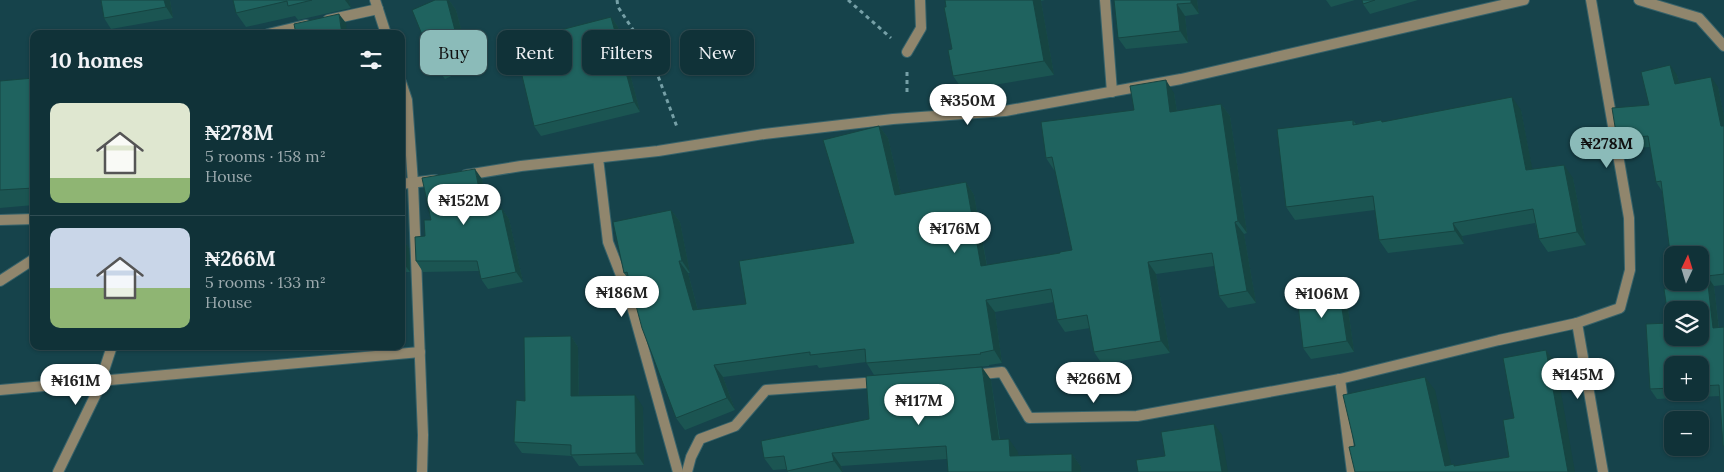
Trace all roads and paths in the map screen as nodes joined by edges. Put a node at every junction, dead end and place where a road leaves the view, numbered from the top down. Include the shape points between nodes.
1 (617, 0) edge
2 (920, 0) edge
3 (1105, 0) edge
4 (1524, 0) edge
5 (1591, 0) edge
6 (1639, 0) edge
7 (377, 4) edge
8 (283, 30) edge
9 (385, 30) edge
10 (1724, 46) edge
11 (907, 52) dead end
12 (1112, 92) junction
13 (405, 94) edge
14 (685, 147) junction
15 (598, 158) junction
16 (405, 184) edge
17 (414, 184) junction
18 (30, 219) edge
19 (0, 220) edge
20 (30, 262) edge
21 (0, 281) edge
22 (1577, 323) junction
23 (111, 350) edge
24 (420, 352) junction
25 (964, 375) edge
26 (1340, 379) junction
27 (101, 380) junction
28 (890, 382) edge
29 (0, 390) edge
30 (58, 472) edge
31 (422, 472) edge
32 (678, 472) edge
33 (687, 472) edge
34 (1352, 472) edge
35 (1603, 472) edge

1 - 14 path via 618,7 651,56
2 - 11 street via 921,28
3 - 12 street
4 - 12 street
5 - 22 street via 1628,218 1630,270 1620,308
6 - 10 street via 1699,18
7 - 8 street
7 - 9 street
12 - 14 street via 1005,111 893,119
13 - 17 street
14 - 15 street
15 - 17 street via 521,166
15 - 32 street via 608,242 629,296
16 - 17 street
17 - 24 street
18 - 19 street
20 - 21 street
22 - 26 street
22 - 35 street
23 - 27 street
24 - 27 street
24 - 31 street via 424,435
25 - 26 street via 1002,372 1029,418 1137,416
26 - 34 street
27 - 29 street
27 - 30 street
28 - 33 street via 766,390 735,426 700,439

